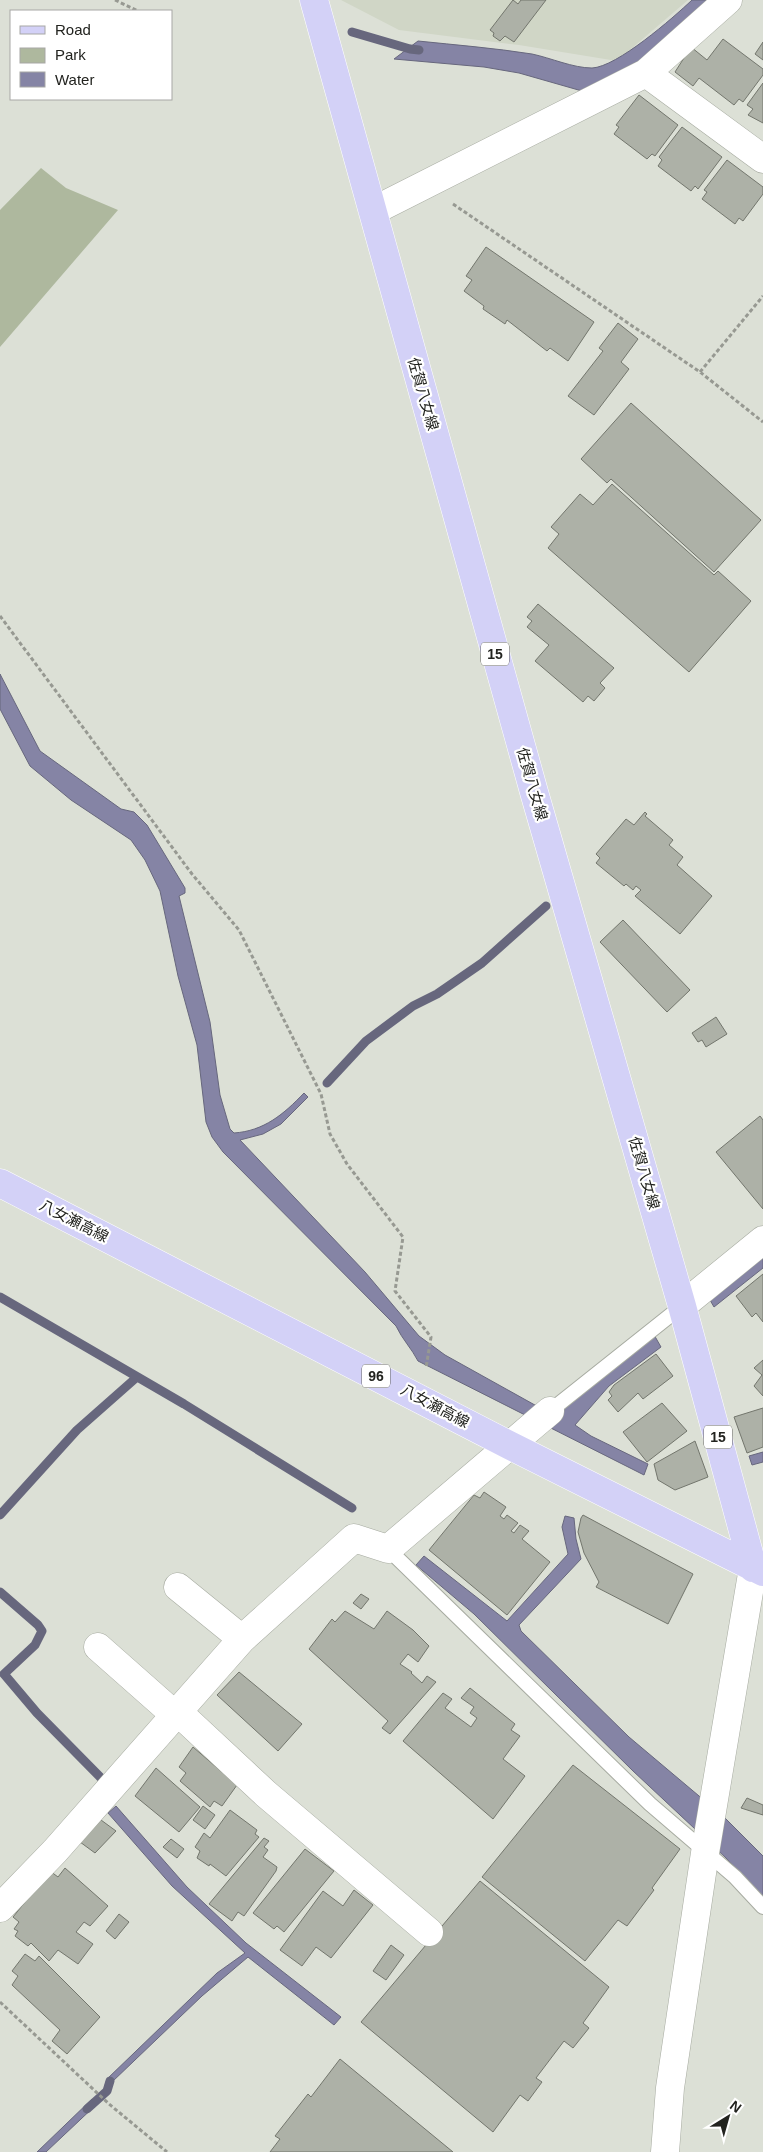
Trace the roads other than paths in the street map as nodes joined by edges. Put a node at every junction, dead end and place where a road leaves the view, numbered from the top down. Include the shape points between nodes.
1 (314, 0) edge
2 (728, 0) edge
3 (646, 73) junction
4 (763, 160) edge
5 (373, 211) junction
6 (0, 1183) edge
7 (763, 1240) edge
8 (682, 1306) junction
9 (543, 1417) joint
10 (510, 1445) junction
11 (388, 1549) junction
12 (758, 1570) edge
13 (178, 1587) dead end
14 (242, 1639) junction
15 (98, 1647) dead end
16 (177, 1714) junction
17 (706, 1850) junction
18 (763, 1907) edge
19 (0, 1908) edge
20 (429, 1932) dead end
21 (666, 2152) edge

1 - 5 main road, 佐賀八女線 / 15
2 - 3 street
3 - 4 street
3 - 5 street
5 - 8 main road, 佐賀八女線 / 15 via 534,792
6 - 10 main road, 八女瀬高線 / 96
7 - 8 street
8 - 9 lane
8 - 12 main road, 佐賀八女線 / 15
9 - 10 street
10 - 11 street
10 - 12 main road, 八女瀬高線 / 96
11 - 14 street via 354,1538
11 - 17 lane via 650,1804
12 - 17 street via 720,1759
13 - 14 street
14 - 16 street
15 - 16 street
16 - 19 street
16 - 20 street
17 - 18 lane
17 - 21 street via 670,2088

